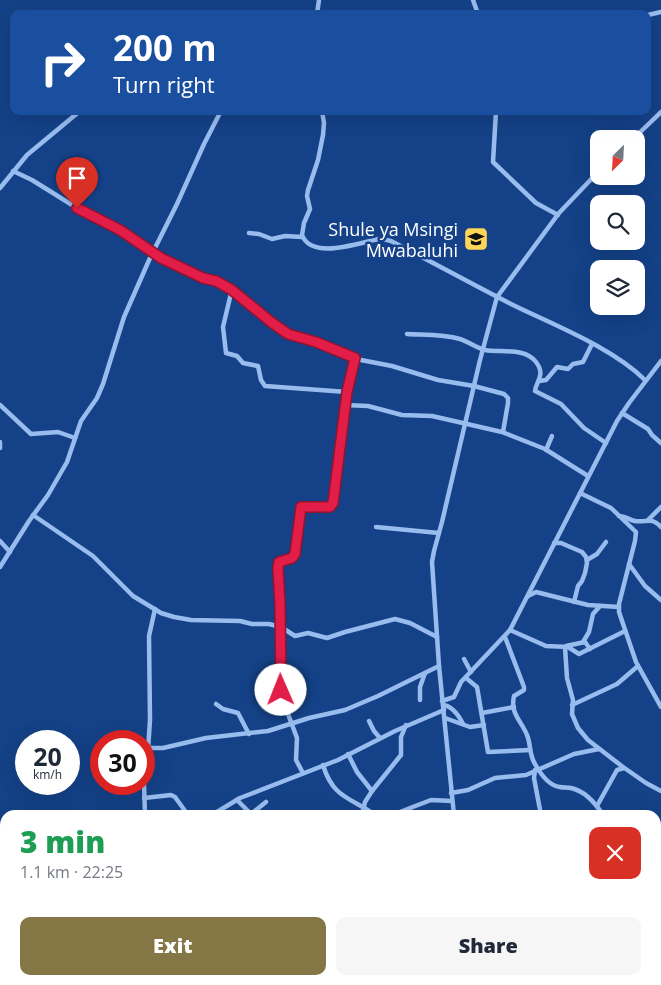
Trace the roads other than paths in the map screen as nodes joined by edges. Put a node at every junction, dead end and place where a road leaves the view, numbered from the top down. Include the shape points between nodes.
1 (661, 112) edge
2 (75, 115) edge
3 (219, 115) edge
4 (323, 115) edge
5 (496, 115) edge
6 (642, 130) edge
7 (12, 171) junction
8 (590, 180) edge
9 (0, 188) edge
10 (558, 215) junction
11 (250, 233) dead end
12 (302, 237) junction
13 (153, 253) junction
14 (232, 290) junction
15 (497, 297) junction
16 (407, 334) dead end
17 (592, 344) junction
18 (482, 349) junction
19 (355, 358) junction
20 (660, 363) edge
21 (646, 380) junction
22 (539, 381) junction
23 (474, 386) junction
24 (347, 392) junction
25 (0, 405) edge
26 (345, 405) junction
27 (622, 413) junction
28 (465, 424) junction
29 (504, 432) junction
30 (552, 436) dead end
31 (76, 438) junction
32 (0, 442) edge
33 (606, 443) junction
34 (661, 443) edge
35 (0, 448) edge
36 (546, 450) junction
37 (588, 476) junction
38 (580, 493) junction
39 (661, 507) edge
40 (34, 515) junction
41 (620, 516) junction
42 (648, 520) junction
43 (376, 527) dead end
44 (661, 527) edge
45 (439, 533) junction
46 (558, 535) junction
47 (0, 541) edge
48 (606, 542) dead end
49 (554, 543) junction
50 (561, 543) junction
51 (10, 552) junction
52 (587, 560) junction
53 (629, 564) junction
54 (0, 567) edge
55 (533, 586) junction
56 (536, 592) junction
57 (528, 596) junction
58 (661, 600) edge
59 (574, 602) junction
60 (600, 606) junction
61 (618, 608) junction
62 (155, 609) junction
63 (281, 626) junction
64 (510, 630) junction
65 (625, 631) junction
66 (437, 637) junction
67 (505, 637) junction
68 (583, 642) junction
69 (564, 647) junction
70 (590, 649) junction
71 (464, 659) dead end
72 (439, 666) junction
73 (638, 666) junction
74 (426, 672) junction
75 (471, 672) junction
76 (466, 678) junction
77 (420, 700) dead end
78 (216, 704) dead end
79 (443, 705) junction
80 (572, 705) junction
81 (514, 707) junction
82 (661, 707) edge
83 (482, 713) junction
84 (445, 718) junction
85 (369, 721) dead end
86 (292, 723) junction
87 (463, 724) junction
88 (484, 725) junction
89 (406, 726) junction
90 (149, 730) edge
91 (249, 734) junction
92 (380, 738) junction
93 (600, 748) junction
94 (155, 749) edge
95 (530, 750) junction
96 (348, 754) junction
97 (323, 765) junction
98 (624, 768) junction
99 (536, 769) junction
100 (303, 773) junction
101 (372, 791) junction
102 (661, 791) edge
103 (452, 793) junction
104 (144, 798) joint
105 (237, 800) junction
106 (452, 801) junction
107 (266, 802) dead end
108 (597, 806) junction
109 (364, 808) junction
110 (145, 810) edge
111 (184, 810) edge
112 (220, 810) edge
113 (247, 810) edge
114 (256, 810) edge
115 (367, 810) edge
116 (405, 810) edge
117 (453, 810) edge
118 (540, 810) edge
119 (600, 810) edge

1 - 6 street
2 - 7 street
3 - 13 street
4 - 12 street via 323,135 308,190 310,209
5 - 10 street via 493,162 532,200
7 - 9 street
7 - 13 street via 120,230
8 - 10 street
10 - 15 street
11 - 12 street via 272,239
12 - 15 street via 315,246 329,248 380,239 391,241
13 - 14 street
13 - 31 street via 124,316 100,391 81,420
14 - 19 street via 282,330
14 - 24 street via 223,327 226,353 237,356 243,363 258,366 265,386
15 - 17 street
15 - 18 street
16 - 18 street via 459,339
17 - 21 street
17 - 22 street via 583,362 568,369 557,366 546,380
18 - 22 street via 526,354 537,364
18 - 23 street
19 - 23 street
19 - 24 street
20 - 21 street
21 - 27 street
22 - 33 street via 536,392 561,404 584,428
23 - 28 street
23 - 29 street via 508,398
24 - 26 street
25 - 31 street via 31,434 58,432
26 - 28 street via 368,406 402,415 432,416
26 - 63 street via 333,503 330,507 301,507 295,554 279,562
27 - 33 street
27 - 34 street via 648,429
28 - 29 street
28 - 45 street
29 - 36 street
30 - 36 street
31 - 40 street via 60,476
32 - 35 street
33 - 37 street
36 - 37 street
37 - 38 street
38 - 41 street
38 - 46 street
39 - 42 street
40 - 51 street
40 - 62 street via 93,556 134,596
41 - 42 street
41 - 53 street via 636,534
42 - 44 street
43 - 45 street
45 - 66 street via 432,562
46 - 49 street
46 - 50 street
47 - 51 street
48 - 52 street via 597,554
49 - 50 street
49 - 55 street
50 - 52 street via 582,552
51 - 54 street
52 - 59 street
53 - 58 street via 645,586
53 - 61 street
55 - 56 street
55 - 57 street
56 - 57 street
56 - 59 street
57 - 64 street
59 - 60 street
60 - 61 street
60 - 68 street via 593,614
61 - 65 street
62 - 63 street via 181,619
62 - 90 street via 149,636
63 - 66 street via 293,635 308,633 328,638 395,619
63 - 86 street via 282,698
64 - 67 street
64 - 69 street via 546,646
65 - 70 street
65 - 73 street
66 - 72 street
67 - 75 street
67 - 81 street via 524,688 514,696
68 - 69 street
68 - 70 street
69 - 70 street via 579,654
69 - 80 street
71 - 75 street
72 - 74 street
72 - 79 street
73 - 80 street via 617,684
73 - 82 street
74 - 77 street via 420,687
74 - 86 street via 352,707
75 - 76 street
76 - 79 street via 456,696
76 - 83 street via 477,687
78 - 91 street via 238,713
79 - 84 street
79 - 87 street via 458,715
79 - 89 street
80 - 93 street via 578,728
81 - 83 street
81 - 95 street
83 - 88 street
84 - 87 street
84 - 103 street
85 - 92 street
86 - 91 street
86 - 100 street via 297,741 296,760
87 - 88 street via 470,727
88 - 95 street via 489,752
89 - 92 street
89 - 101 street via 401,737 401,755
91 - 94 street via 206,738
92 - 96 street
93 - 98 street
93 - 99 street
95 - 99 street
96 - 97 street
96 - 101 street
97 - 100 street
97 - 109 street via 334,789
98 - 102 street
98 - 108 street via 616,771
99 - 103 street via 526,775 495,778
99 - 108 street via 553,785 573,788
99 - 118 street via 534,778
100 - 105 street
101 - 109 street
103 - 106 street
104 - 110 street
104 - 111 street via 171,795
105 - 112 street
105 - 113 street
106 - 116 street via 431,800
106 - 117 street
107 - 114 street
108 - 119 street
109 - 115 street

